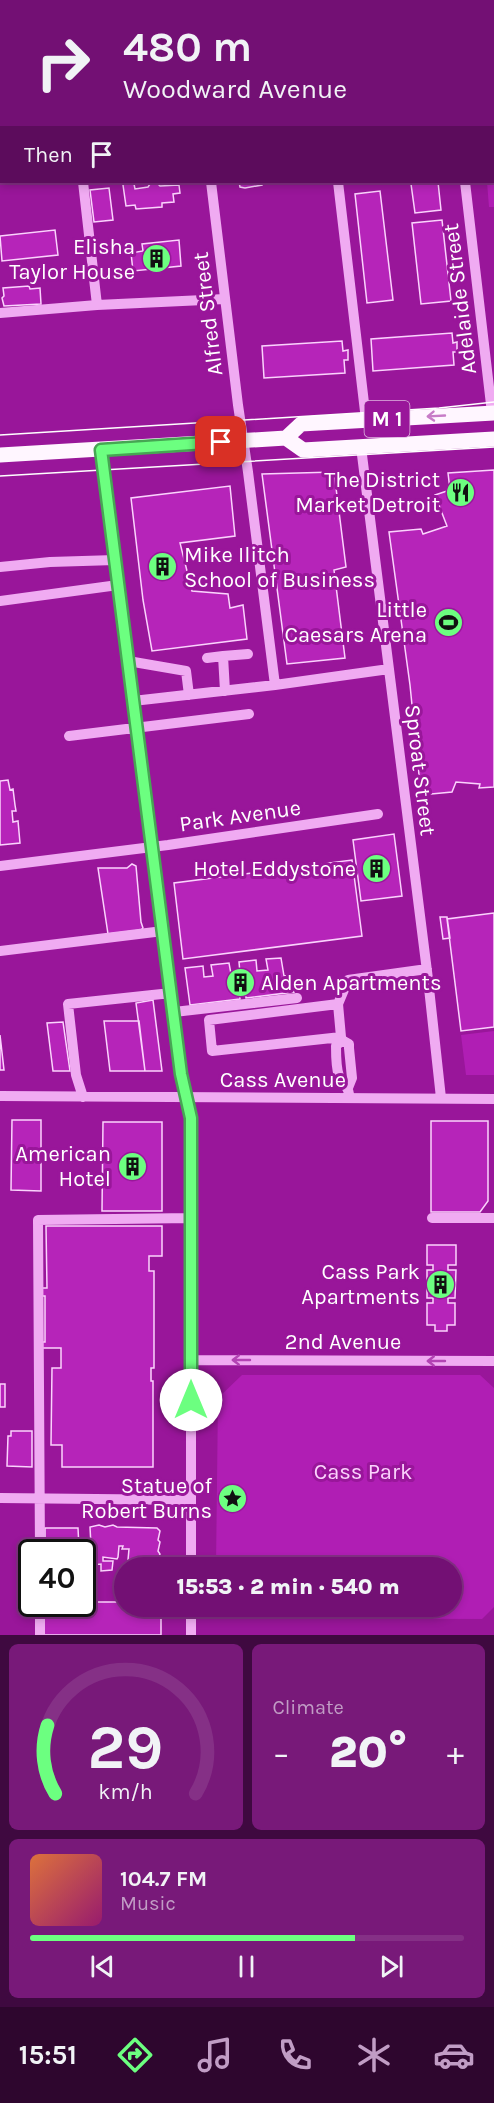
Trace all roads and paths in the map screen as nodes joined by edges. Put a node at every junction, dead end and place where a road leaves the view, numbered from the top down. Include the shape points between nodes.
1 (83, 183) edge
2 (211, 183) edge
3 (338, 183) edge
4 (465, 183) edge
5 (225, 299) junction
6 (97, 305) junction
7 (0, 313) edge
8 (493, 413) edge
9 (366, 420) junction
10 (286, 438) junction
11 (494, 439) edge
12 (242, 441) junction
13 (361, 447) junction
14 (101, 450) junction
15 (0, 456) edge
16 (115, 560) junction
17 (0, 567) edge
18 (118, 585) junction
19 (0, 601) edge
20 (248, 654) dead end
21 (223, 656) junction
22 (207, 658) dead end
23 (128, 661) junction
24 (389, 669) junction
25 (275, 685) junction
26 (225, 691) junction
27 (189, 695) junction
28 (133, 701) junction
29 (249, 714) dead end
30 (137, 728) junction
31 (69, 736) dead end
32 (378, 814) dead end
33 (152, 847) junction
34 (0, 866) edge
35 (163, 931) junction
36 (0, 951) edge
37 (427, 969) junction
38 (171, 993) junction
39 (297, 998) dead end
40 (338, 1004) junction
41 (174, 1012) junction
42 (342, 1038) junction
43 (349, 1093) junction
44 (0, 1096) edge
45 (84, 1096) junction
46 (187, 1097) junction
47 (441, 1098) junction
48 (494, 1099) edge
49 (191, 1218) junction
50 (432, 1218) dead end
51 (494, 1218) edge
52 (191, 1360) junction
53 (494, 1361) edge
54 (0, 1498) edge
55 (41, 1498) junction
56 (191, 1500) junction
57 (40, 1539) edge
58 (191, 1557) edge
59 (40, 1617) edge
60 (191, 1617) edge
61 (40, 1635) edge
62 (191, 1635) edge

1 - 6 street
2 - 5 street, Alfred Street
3 - 9 street
4 - 8 street, Adelaide Street
5 - 6 street
5 - 12 street, Alfred Street
6 - 7 street
8 -> 9 main road, M 1
9 - 10 main road, M 1 via 301,424
10 - 12 main road, M 1
10 - 13 main road, M 1 via 303,450
11 - 13 main road, M 1
12 - 14 main road, M 1
12 - 25 street, Alfred Street
13 - 24 street, Sproat Street
14 - 15 main road, M 1
14 - 16 street
16 - 17 street
16 - 18 street
18 - 19 street
18 - 23 street
20 - 21 street
21 - 22 street
21 - 26 street
23 - 27 street via 186,671
23 - 28 street
24 - 25 street
24 - 37 street, Sproat Street
25 - 26 street
26 - 27 street
27 - 28 street
28 - 30 street
29 - 30 street
30 - 31 street
30 - 33 street
32 - 33 street, Park Avenue
33 - 34 street, Park Avenue
33 - 35 street
35 - 36 street
35 - 38 street
37 - 40 street via 348,980
37 - 47 street, Sproat Street
38 - 41 street
38 - 45 street via 68,1004 76,1075
39 - 41 street
40 - 42 street
40 - 42 street via 209,1020 212,1051
41 - 46 street
42 - 43 street via 349,1044
43 - 46 street, Cass Avenue
43 - 47 street, Cass Avenue
44 - 45 street, Cass Avenue
45 - 46 street, Cass Avenue
46 - 49 street via 191,1118
47 - 48 street, Cass Avenue
49 - 52 street
49 - 55 street via 38,1220
50 - 51 street
53 -> 52 street, 2nd Avenue
52 - 56 street
54 - 55 street
55 - 56 street
55 - 57 street
56 - 58 street
59 - 61 street
60 - 62 street

